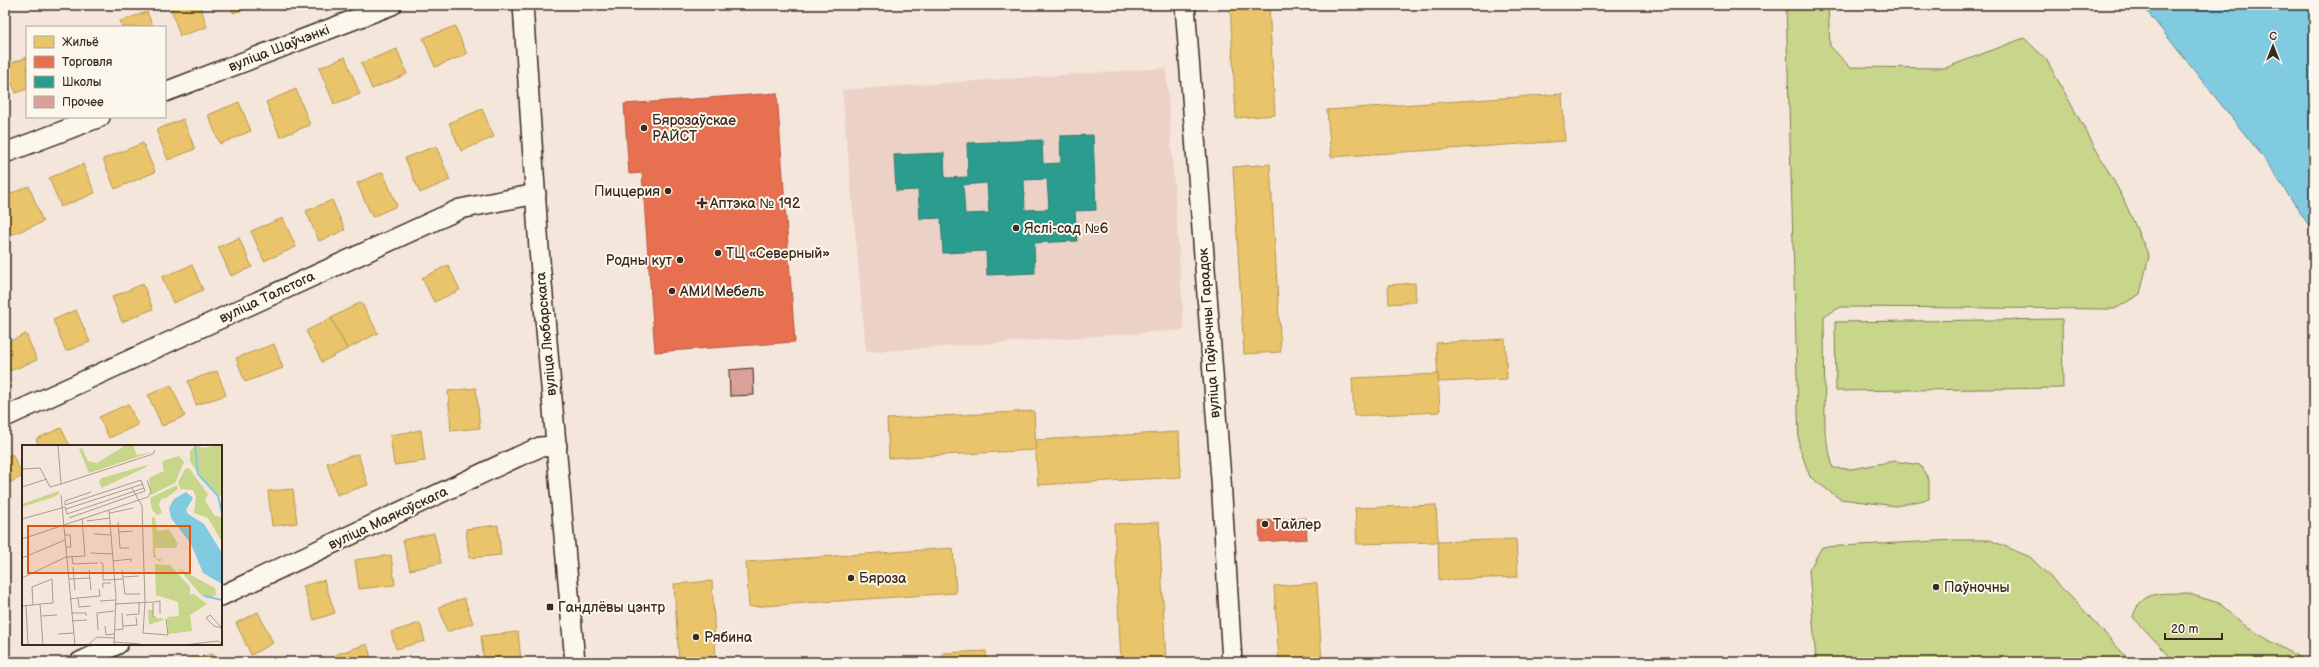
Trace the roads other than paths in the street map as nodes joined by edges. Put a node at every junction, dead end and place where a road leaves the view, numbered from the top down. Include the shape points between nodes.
1 (392, 5) edge
2 (523, 5) edge
3 (1185, 5) edge
4 (166, 92) edge
5 (97, 118) edge
6 (5, 153) edge
7 (536, 194) junction
8 (5, 417) edge
9 (556, 446) junction
10 (222, 596) edge
11 (116, 645) edge
12 (80, 662) edge
13 (575, 662) edge
14 (1232, 662) edge

1 - 4 street, вуліца Шаўчэнкі
2 - 7 street, вуліца Любарскага
3 - 14 street, вуліца Паўночны Гарадок
5 - 6 street
7 - 8 street, вуліца Талстога via 460,208
7 - 9 street, вуліца Любарскага
9 - 10 street, вуліца Маякоўскага via 540,447 517,457
9 - 13 street, вуліца Любарскага
11 - 12 street

